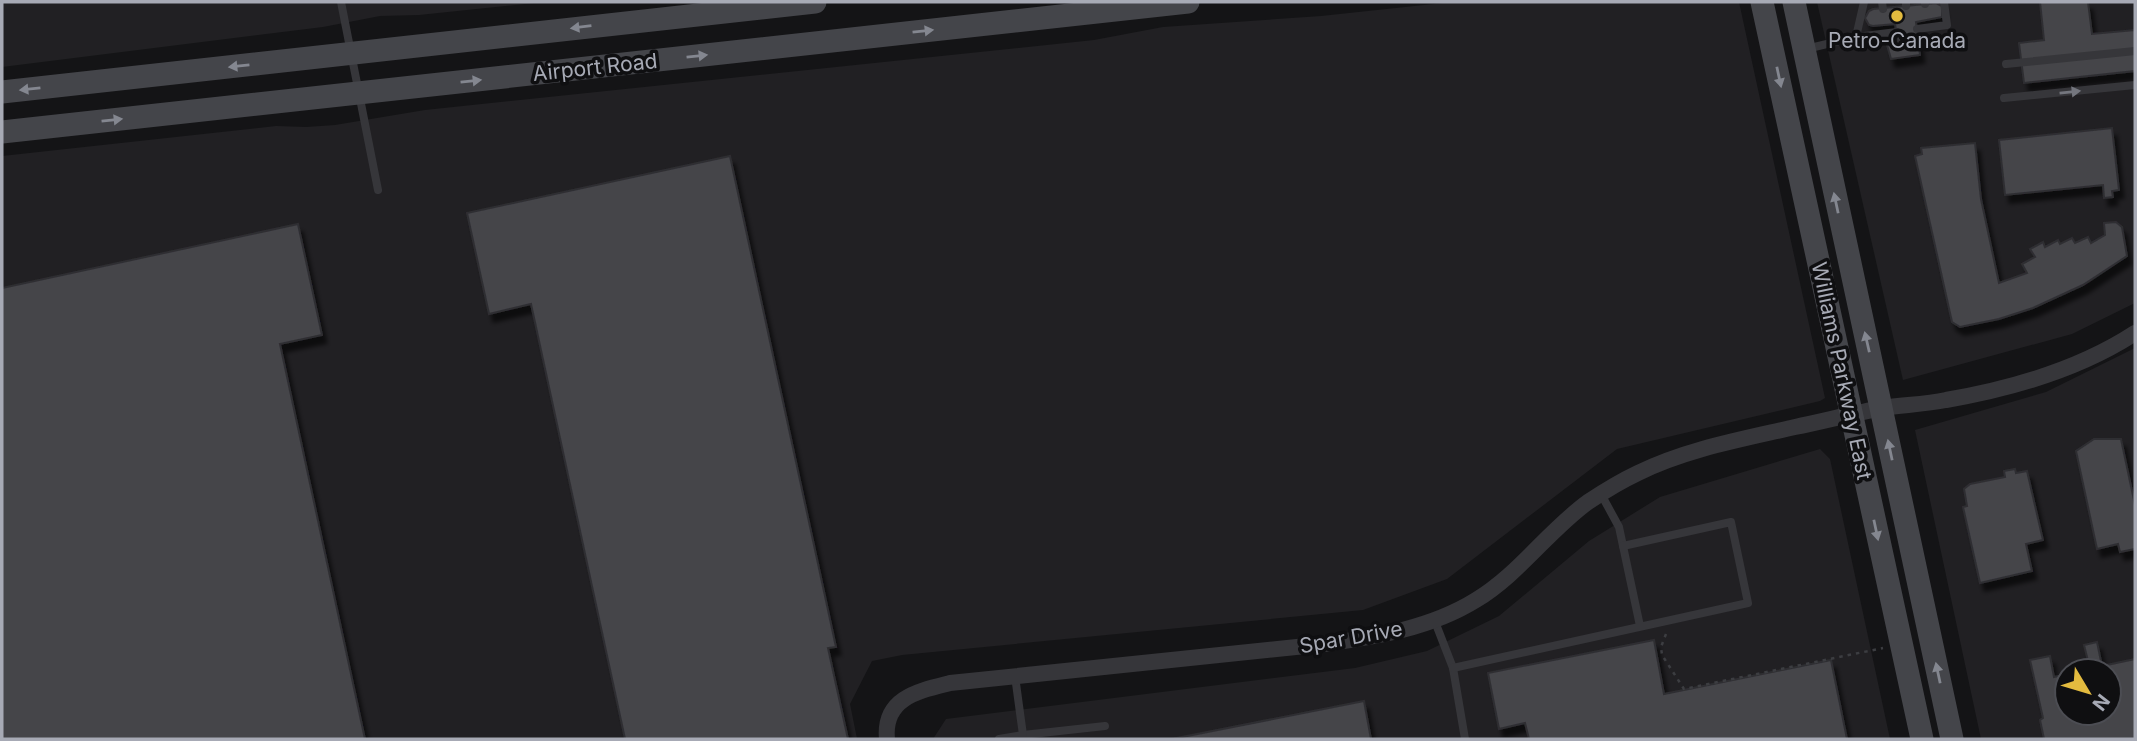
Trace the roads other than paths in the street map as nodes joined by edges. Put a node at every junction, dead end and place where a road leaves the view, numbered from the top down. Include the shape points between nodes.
1 (341, 2) edge
2 (815, 2) edge
3 (1188, 2) edge
4 (1864, 2) edge
5 (1944, 2) edge
6 (1762, 5) edge
7 (1797, 9) edge
8 (1917, 29) dead end
9 (1897, 32) dead end
10 (1856, 37) junction
11 (1803, 50) junction
12 (2135, 51) edge
13 (351, 54) junction
14 (2006, 64) dead end
15 (2135, 85) edge
16 (2, 92) edge
17 (359, 93) junction
18 (2004, 98) dead end
19 (2, 132) edge
20 (378, 190) dead end
21 (2135, 333) edge
22 (1881, 409) junction
23 (1851, 416) junction
24 (1601, 494) junction
25 (1623, 546) junction
26 (1434, 619) junction
27 (1640, 626) junction
28 (1453, 667) junction
29 (1015, 676) junction
30 (1105, 726) dead end
31 (1023, 735) junction
32 (887, 739) edge
33 (999, 739) edge
34 (1465, 739) edge
35 (1922, 739) edge
36 (1952, 739) edge

1 - 13 lane
2 -> 13 main road, Airport Road
17 -> 3 main road, Airport Road
4 - 10 lane
5 - 8 lane via 1947,25 1927,24
6 -> 23 main road, Williams Parkway East
7 - 11 main road, Williams Parkway East
9 - 10 lane via 1885,29
10 - 11 lane
22 -> 11 main road, Williams Parkway East
12 - 14 lane
13 -> 16 main road, Airport Road
13 - 17 lane
18 -> 15 lane
19 -> 17 main road, Airport Road
17 - 20 lane
21 - 22 street, Spar Drive via 2075,363 1992,390
22 - 23 street, Spar Drive
36 -> 22 main road, Williams Parkway East
23 - 24 street, Spar Drive via 1693,452 1638,472
23 -> 35 main road, Williams Parkway East
24 - 25 lane via 1619,527
24 - 26 street, Spar Drive via 1476,600
25 - 27 lane
25 - 27 lane via 1731,522 1748,603
26 - 28 lane
26 - 29 street, Spar Drive via 1382,636 1336,643
27 - 28 lane
28 - 34 lane
29 - 31 lane
29 - 32 street, Spar Drive via 950,682 916,691 898,703 890,716
30 - 31 lane
31 - 33 lane

